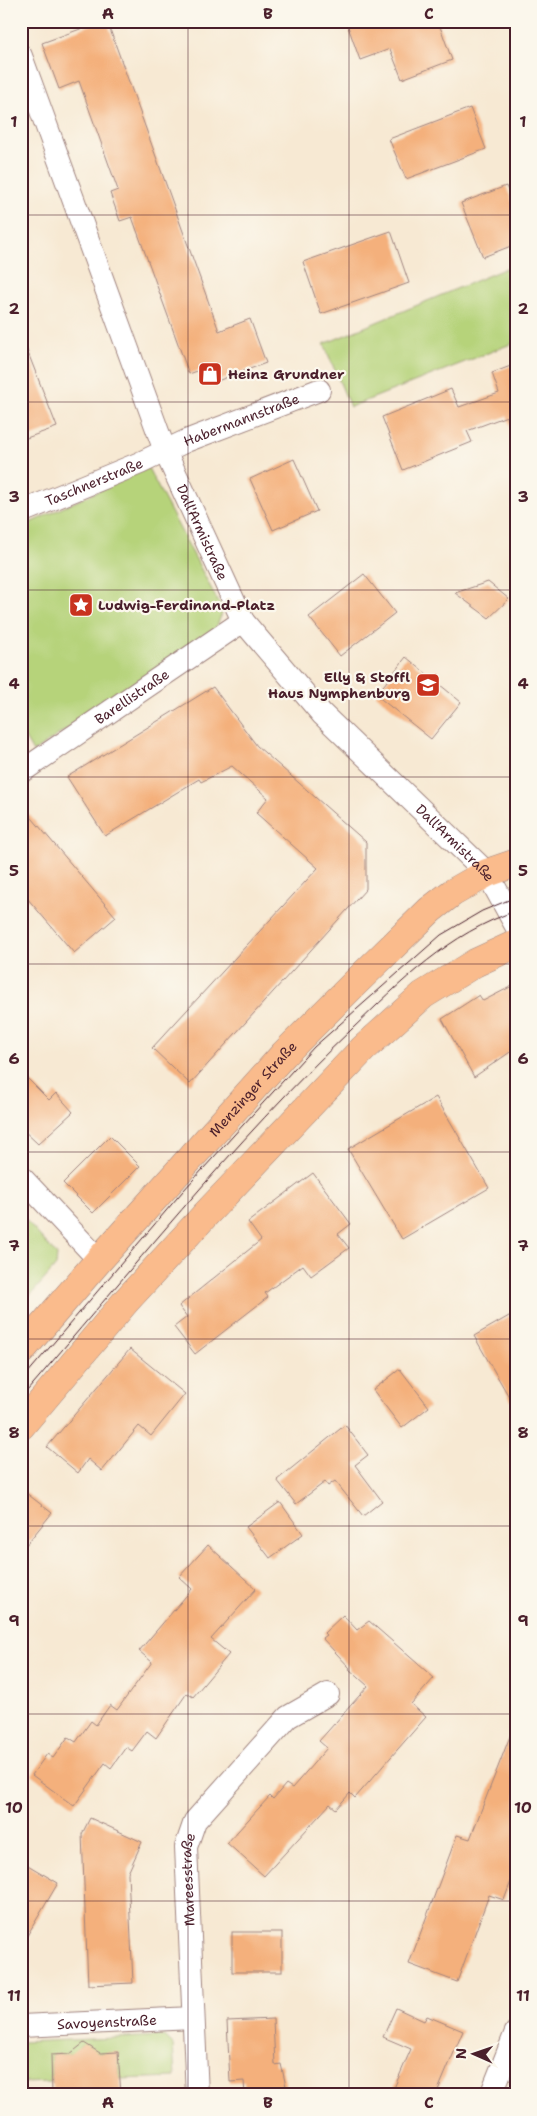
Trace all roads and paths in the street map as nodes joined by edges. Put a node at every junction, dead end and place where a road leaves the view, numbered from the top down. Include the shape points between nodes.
1 (21, 56) edge
2 (26, 81) edge
3 (319, 390) dead end
4 (164, 451) junction
5 (21, 512) edge
6 (242, 621) junction
7 (24, 763) edge
8 (516, 863) edge
9 (487, 873) junction
10 (516, 926) edge
11 (516, 944) edge
12 (21, 1177) edge
13 (100, 1260) junction
14 (21, 1351) edge
15 (21, 1426) edge
16 (328, 1694) dead end
17 (193, 2018) junction
18 (21, 2026) edge
19 (516, 2032) edge
20 (197, 2095) edge
21 (491, 2095) edge

1 - 2 street, Dall'Armistraße
2 - 4 street, Dall'Armistraße
3 - 4 street, Habermannstraße
4 - 5 street, Taschnerstraße
4 - 6 street, Dall'Armistraße
6 - 7 street, Barellistraße
6 - 9 street, Dall'Armistraße via 322,714
8 - 9 main road, Menzinger Straße
9 - 10 street, Dall'Armistraße
9 - 13 main road, Menzinger Straße via 430,910 350,988 284,1054
11 - 15 main road via 475,963 423,996 363,1050 126,1301
12 - 13 street
13 - 14 main road, Menzinger Straße
16 - 17 street, Mareesstraße via 288,1717 195,1821 186,1847
17 - 18 street, Savoyenstraße
17 - 20 street, Mareesstraße
19 - 21 street

